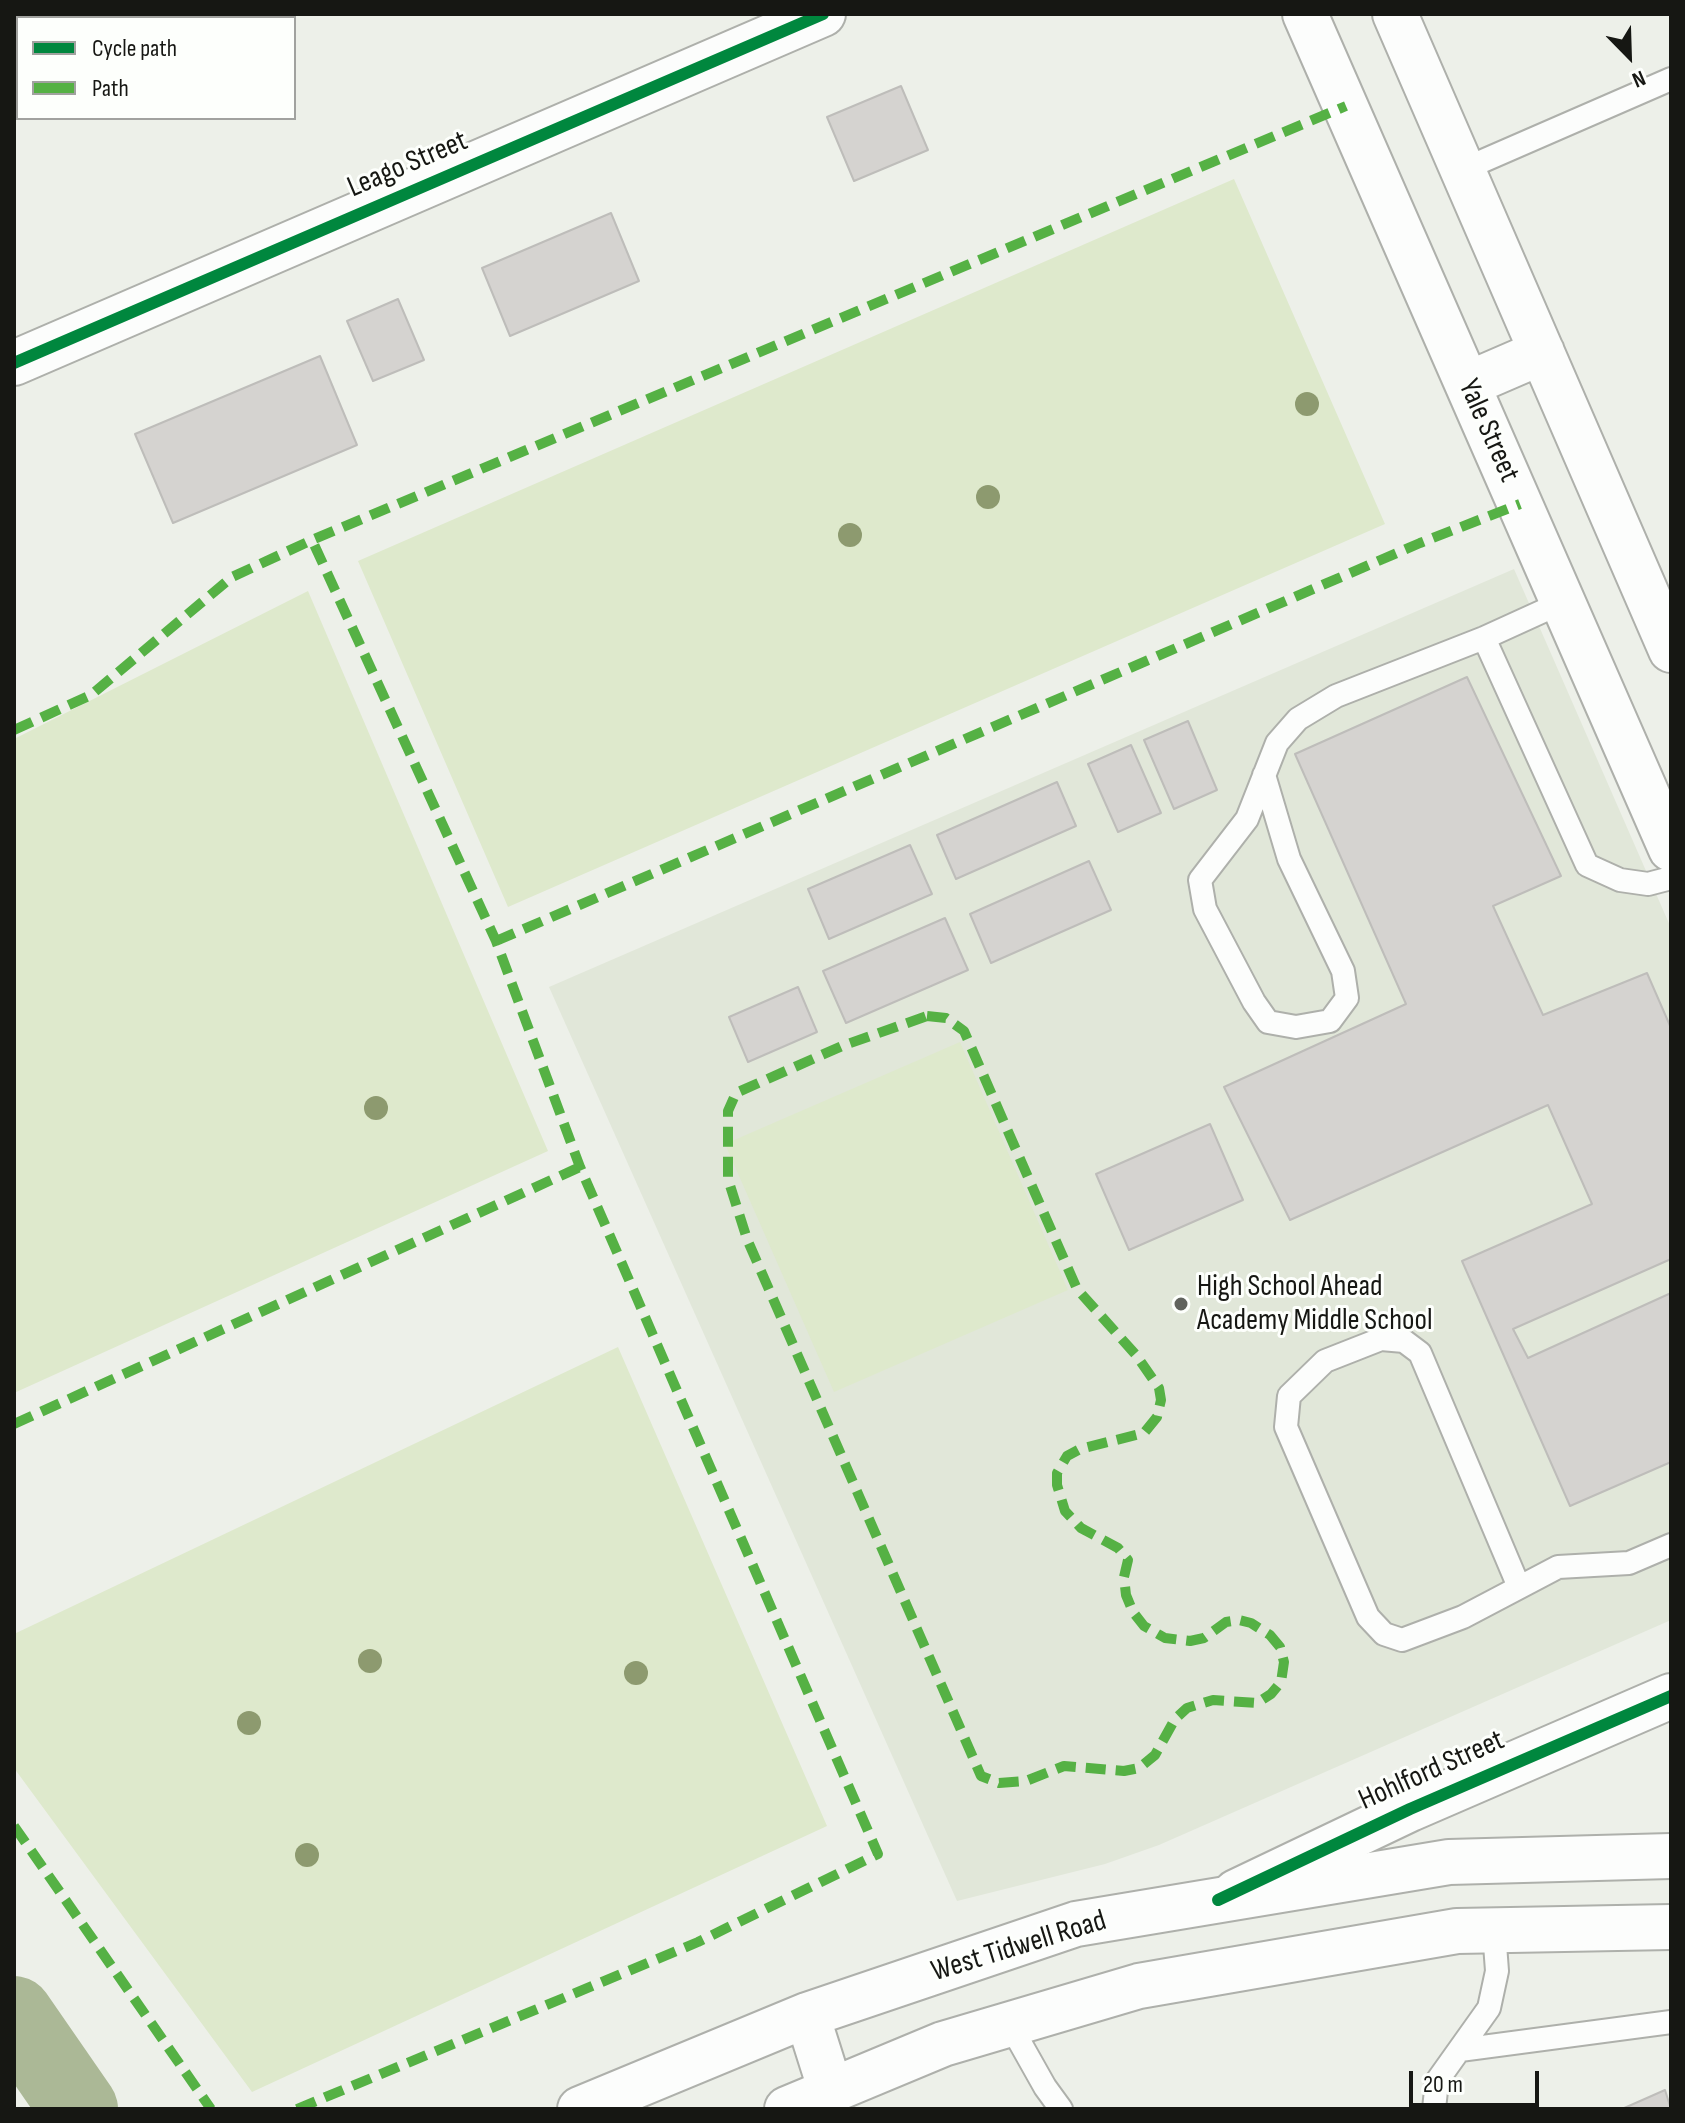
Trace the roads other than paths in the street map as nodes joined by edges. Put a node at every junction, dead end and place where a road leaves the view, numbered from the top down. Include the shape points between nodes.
1 (823, 14) edge
2 (1305, 14) edge
3 (1395, 14) edge
4 (1671, 79) edge
5 (1462, 170) junction
6 (1542, 352) junction
7 (14, 363) edge
8 (1468, 384) junction
9 (1563, 602) junction
10 (1484, 638) junction
11 (1671, 650) edge
12 (1264, 775) junction
13 (1671, 849) edge
14 (1671, 878) edge
15 (1671, 1545) edge
16 (1519, 1587) junction
17 (1671, 1696) edge
18 (1671, 1856) edge
19 (1449, 1862) junction
20 (1218, 1900) junction
21 (1671, 1927) edge
22 (1476, 1931) junction
23 (807, 2015) junction
24 (1671, 2022) edge
25 (1009, 2023) junction
26 (1460, 2050) junction
27 (831, 2091) junction
28 (580, 2109) edge
29 (787, 2109) edge
30 (1061, 2109) edge
31 (1434, 2109) edge

1 - 7 main road, Leago Street
2 - 8 main road, Yale Street
3 - 5 main road
4 - 5 lane
5 - 6 main road
6 - 8 main road
6 - 11 main road
8 - 9 main road, Yale Street
9 - 10 lane
9 - 13 main road, Yale Street
10 - 12 lane via 1336,696 1298,719 1277,743
10 - 14 lane via 1587,865 1620,880 1648,884
12 - 12 lane via 1247,819 1200,880 1205,909 1268,1022 1296,1027 1330,1021 1347,998 1343,971 1289,859
15 - 16 lane via 1629,1563 1558,1567
16 - 16 lane via 1420,1353 1404,1341 1381,1339 1325,1361 1289,1396 1286,1427 1368,1617 1384,1634 1402,1640 1463,1617
17 - 20 main road, Hohlford Street via 1397,1814
18 - 19 main road, West Tidwell Road
19 - 20 main road, West Tidwell Road
19 - 22 main road
20 - 23 main road, West Tidwell Road via 1076,1924
21 - 22 main road
22 - 25 main road via 1139,1986
22 - 26 lane via 1497,1971 1489,2008
23 - 27 main road
23 - 28 main road, West Tidwell Road
24 - 26 lane
25 - 27 main road
25 - 30 lane
26 - 31 lane via 1437,2081
27 - 29 main road

